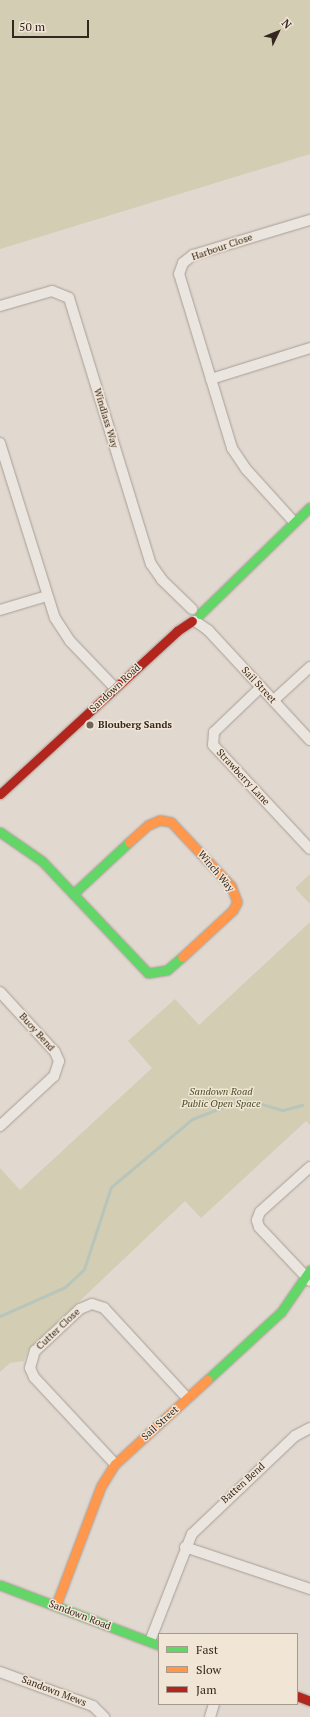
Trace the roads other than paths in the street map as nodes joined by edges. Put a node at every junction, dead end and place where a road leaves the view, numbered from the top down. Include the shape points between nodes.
1 (310, 220) edge
2 (0, 306) edge
3 (310, 348) edge
4 (212, 380) junction
5 (0, 444) edge
6 (310, 507) edge
7 (294, 522) junction
8 (47, 596) junction
9 (0, 610) edge
10 (194, 615) junction
11 (310, 667) edge
12 (261, 687) junction
13 (115, 688) junction
14 (274, 700) junction
15 (310, 740) edge
16 (0, 794) edge
17 (0, 832) edge
18 (310, 849) edge
19 (73, 894) junction
20 (0, 992) edge
21 (0, 1126) edge
22 (310, 1167) edge
23 (308, 1276) edge
24 (187, 1398) junction
25 (310, 1428) edge
26 (115, 1464) junction
27 (185, 1547) junction
28 (0, 1585) edge
29 (310, 1589) edge
30 (56, 1606) junction
31 (154, 1643) edge
32 (0, 1672) edge
33 (298, 1696) edge
34 (310, 1701) edge
35 (214, 1705) edge
36 (104, 1717) edge
37 (210, 1717) edge

1 - 4 street, Harbour Close via 193,256 182,265 179,274
2 - 10 street, Windlass Way via 52,291 68,298 151,564
3 - 4 street
4 - 7 street, Harbour Close via 237,458
5 - 8 street
6 - 7 street, Sandown Road
7 - 10 street, Sandown Road
8 - 9 street
8 - 13 street via 62,631
10 - 12 street, Sail Street
10 - 13 street, Sandown Road
11 - 14 street
12 - 14 street, Sail Street
12 - 18 street, Strawberry Lane via 214,732 213,745
13 - 16 street, Sandown Road
14 - 15 street, Sail Street
17 - 19 street, Winch Way via 42,860
19 - 19 street, Winch Way via 143,969 153,974 168,970 233,910 237,902 231,886 181,830 171,822 160,820 148,825
20 - 21 street, Buoy Bend via 55,1052 59,1061 54,1076
22 - 23 street via 260,1212 257,1220 259,1227
23 - 24 street, Sail Street via 281,1312
24 - 26 street, Sail Street
24 - 26 street, Cutter Close via 104,1308 92,1304 80,1309 35,1351 30,1368 34,1377
25 - 27 street, Batten Bend via 294,1436 211,1512 194,1530
26 - 30 street, Sail Street via 102,1486
27 - 29 street
27 - 31 street, Batten Bend
28 - 30 street, Sandown Road
30 - 31 street, Sandown Road
32 - 36 street, Sandown Mews via 93,1706
33 - 34 street
35 - 37 street

